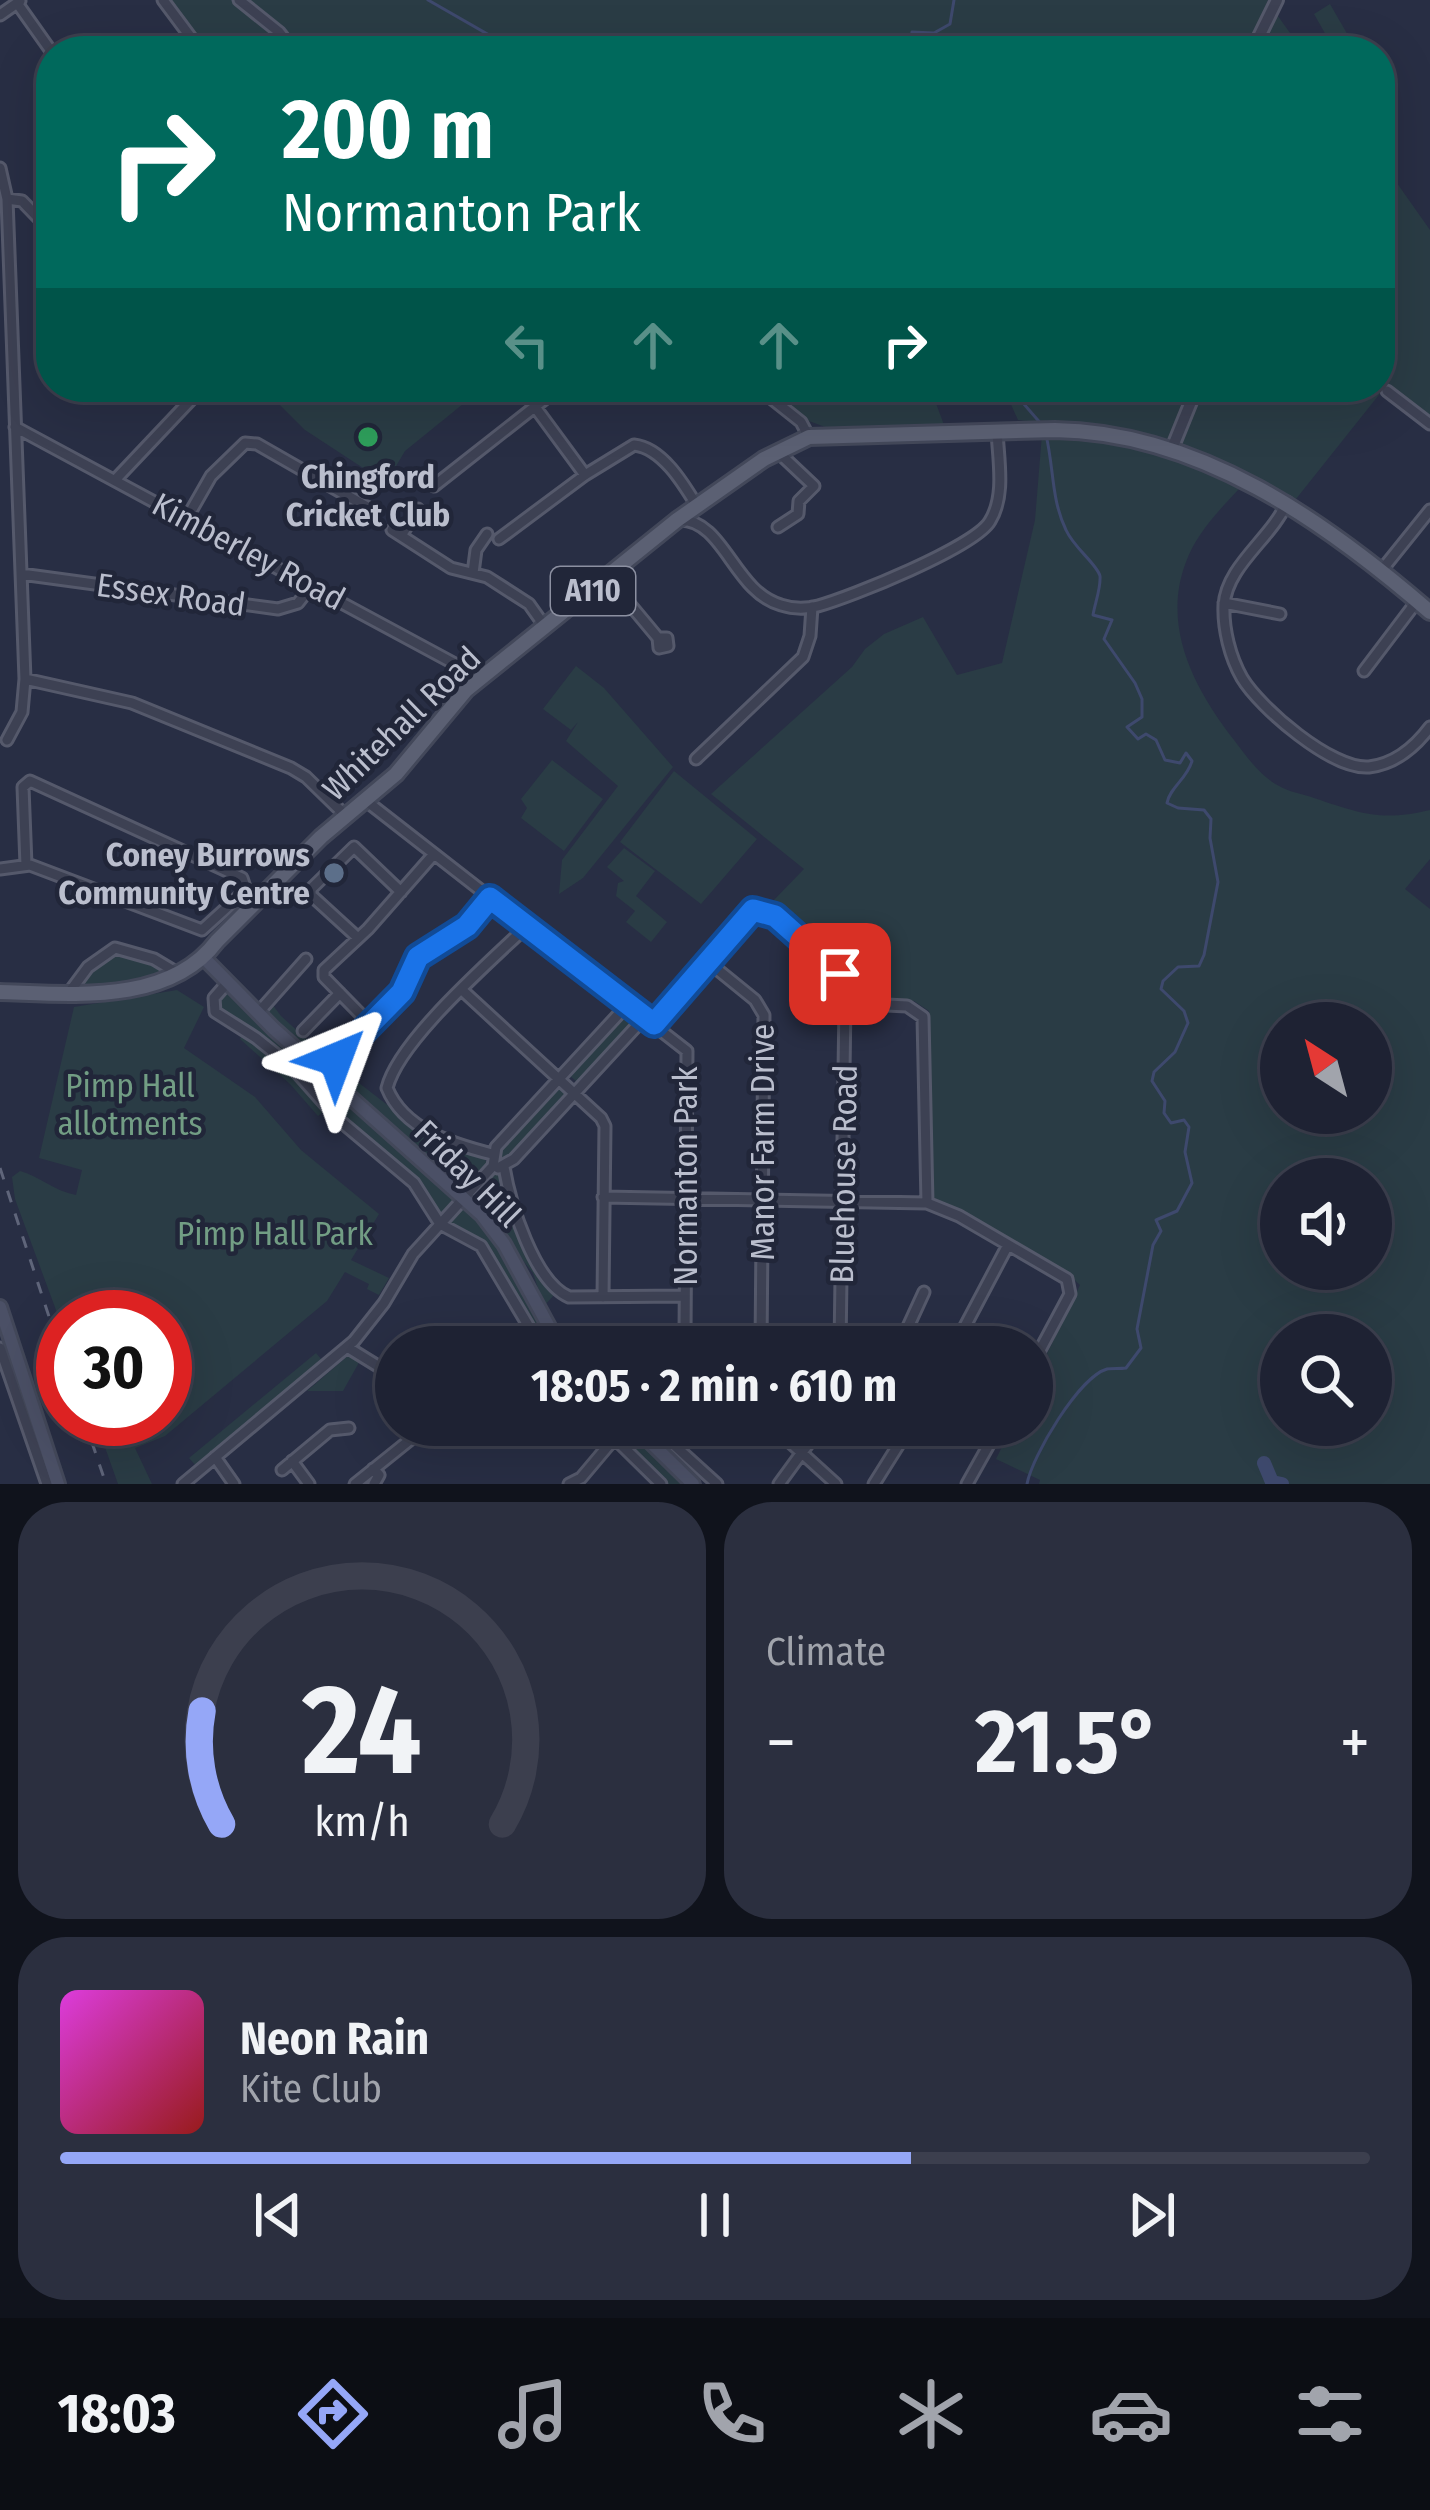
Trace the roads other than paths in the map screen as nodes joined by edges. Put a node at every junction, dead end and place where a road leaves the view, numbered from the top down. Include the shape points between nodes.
1 (164, 0) edge
2 (239, 0) edge
3 (1276, 0) edge
4 (19, 1) edge
5 (0, 15) edge
6 (41, 36) edge
7 (190, 36) edge
8 (282, 36) edge
9 (1259, 36) edge
10 (0, 168) edge
11 (7, 199) junction
12 (36, 215) edge
13 (1395, 397) edge
14 (189, 402) edge
15 (542, 402) edge
16 (776, 402) edge
17 (1192, 402) edge
18 (536, 407) junction
19 (1430, 424) edge
20 (15, 428) junction
21 (997, 430) junction
22 (802, 439) junction
23 (777, 451) junction
24 (1171, 451) junction
25 (584, 475) junction
26 (116, 479) junction
27 (434, 486) dead end
28 (1287, 502) junction
29 (700, 504) junction
30 (367, 507) dead end
31 (418, 509) dead end
32 (1430, 510) edge
33 (187, 518) junction
34 (677, 520) junction
35 (705, 526) junction
36 (778, 527) dead end
37 (1381, 572) junction
38 (472, 573) junction
39 (21, 574) junction
40 (608, 578) junction
41 (312, 585) junction
42 (1224, 603) junction
43 (812, 607) junction
44 (1424, 607) edge
45 (1280, 614) dead end
46 (546, 628) junction
47 (658, 638) dead end
48 (1364, 670) dead end
49 (481, 678) junction
50 (25, 679) junction
51 (1430, 727) edge
52 (7, 740) dead end
53 (696, 759) dead end
54 (364, 800) junction
55 (346, 816) junction
56 (434, 854) junction
57 (26, 865) junction
58 (0, 869) edge
59 (401, 892) junction
60 (490, 898) junction
61 (233, 915) junction
62 (527, 926) junction
63 (358, 938) junction
64 (205, 959) junction
65 (306, 959) dead end
66 (707, 962) junction
67 (179, 974) junction
68 (228, 982) junction
69 (462, 990) junction
70 (0, 992) edge
71 (340, 993) junction
72 (68, 994) junction
73 (845, 1003) junction
74 (628, 1004) junction
75 (258, 1013) junction
76 (649, 1020) junction
77 (370, 1024) junction
78 (303, 1031) dead end
79 (336, 1059) dead end
80 (559, 1077) junction
81 (575, 1091) junction
82 (496, 1163) junction
83 (603, 1197) junction
84 (464, 1198) junction
85 (683, 1198) junction
86 (763, 1200) junction
87 (843, 1201) junction
88 (927, 1203) junction
89 (440, 1224) junction
90 (1008, 1245) junction
91 (924, 1292) dead end
92 (684, 1296) junction
93 (603, 1297) junction
94 (0, 1307) edge
95 (530, 1326) edge
96 (549, 1326) edge
97 (685, 1326) edge
98 (761, 1326) edge
99 (840, 1326) edge
100 (908, 1326) edge
101 (965, 1326) edge
102 (1053, 1326) edge
103 (3, 1342) edge
104 (347, 1347) junction
105 (375, 1364) edge
106 (349, 1428) dead end
107 (403, 1446) edge
108 (608, 1446) edge
109 (620, 1446) edge
110 (654, 1446) edge
111 (675, 1446) edge
112 (793, 1446) edge
113 (808, 1446) edge
114 (897, 1446) edge
115 (989, 1446) edge
116 (802, 1454) junction
117 (215, 1457) junction
118 (292, 1461) junction
119 (373, 1468) junction
120 (282, 1470) dead end
121 (230, 1480) edge
122 (47, 1484) edge
123 (58, 1484) edge
124 (183, 1484) edge
125 (214, 1484) edge
126 (309, 1484) edge
127 (355, 1484) edge
128 (374, 1484) edge
129 (569, 1484) edge
130 (661, 1484) edge
131 (693, 1484) edge
132 (717, 1484) edge
133 (779, 1484) edge
134 (836, 1484) edge
135 (874, 1484) edge
136 (968, 1484) edge

1 - 7 street
2 - 8 street
3 - 9 street
4 - 5 street
4 - 6 street
10 - 11 street
11 - 12 street
11 - 20 street
13 - 19 street
14 - 26 street
15 - 18 street
16 - 22 street via 797,419
17 - 24 street
18 - 25 street
18 - 27 street
20 - 26 street, Kimberley Road
20 - 39 street
21 - 22 main road, Whitehall Road / A110
21 - 24 main road, Whitehall Road / A110 via 1089,430
21 - 43 street via 999,495 981,532
22 - 23 main road, Whitehall Road / A110
23 - 29 main road, Whitehall Road / A110
23 - 36 street via 814,486 798,514
24 - 28 main road, Whitehall Road / A110
25 - 29 street via 625,448 644,446
25 - 38 street via 476,550
26 - 33 street, Kimberley Road
28 - 37 main road, Whitehall Road / A110
28 - 42 street
29 - 34 main road, Whitehall Road / A110
29 - 35 street
30 - 33 street via 245,443 211,476
31 - 38 street via 397,532
32 - 37 street
33 - 41 street, Kimberley Road
34 - 35 street
34 - 40 main road, Whitehall Road / A110
35 - 43 street via 760,596
37 - 44 main road, Whitehall Road / A110
38 - 46 street via 529,604
39 - 41 street, Essex Road via 278,609 298,603
39 - 50 street
40 - 46 main road, Whitehall Road / A110
40 - 47 street
41 - 49 street, Kimberley Road
42 - 45 street
42 - 51 street via 1243,680 1336,761 1368,767 1400,756
43 - 53 street via 803,657
44 - 48 street
46 - 49 main road, Whitehall Road / A110
49 - 54 main road, Whitehall Road / A110
50 - 52 street via 22,712
50 - 55 street via 132,703 291,768
54 - 55 main road, Whitehall Road / A110
54 - 56 street, Normanton Park
55 - 61 main road, Whitehall Road / A110
56 - 59 street
56 - 60 street, Normanton Park
57 - 58 street
57 - 61 street via 194,928
57 - 61 street via 23,787 30,781 242,878 246,890
59 - 63 street
59 - 63 street via 354,848 311,889
60 - 62 street, Normanton Park
60 - 77 street via 467,926 418,957 402,992
61 - 64 main road, Whitehall Road / A110
62 - 69 street
62 - 74 street, Normanton Park
63 - 71 street via 323,974
64 - 67 main road, A110
64 - 68 main road, Friday Hill
65 - 75 street
66 - 73 street, Bluehouse Road via 749,913 768,913 836,968
66 - 76 street, Bluehouse Road
66 - 86 street, Manor Farm Drive via 764,1015
67 - 72 main road, A110 via 131,989
67 - 72 street via 115,948
68 - 75 main road, Friday Hill
68 - 89 street via 214,998 215,1012 291,1066 339,1120 414,1183
69 - 80 street
69 - 82 street via 387,1088 437,1138
70 - 72 main road, A110
71 - 77 street
71 - 78 street
73 - 87 street, Bluehouse Road
73 - 88 street via 907,1006 923,1017
74 - 76 street, Normanton Park
74 - 80 street
75 - 84 main road, Friday Hill
76 - 81 street, Bluehouse Road
76 - 85 street, Normanton Park via 687,1051
77 - 79 street
80 - 81 street
80 - 82 street
81 - 82 street, Bluehouse Road
81 - 83 street via 605,1126
82 - 84 street
82 - 93 street via 556,1291
83 - 85 street
83 - 93 street
84 - 89 street
84 - 96 main road, Friday Hill via 504,1244
85 - 86 street
85 - 92 street, Normanton Park
86 - 87 street
86 - 98 street, Manor Farm Drive
87 - 88 street
87 - 99 street, Bluehouse Road
88 - 90 street
89 - 95 street via 492,1257
89 - 104 street
90 - 101 street
90 - 102 street via 1069,1286
91 - 100 street
92 - 93 street
92 - 97 street, Normanton Park
94 - 103 main road
103 - 122 street
103 - 123 main road
104 - 105 street
104 - 117 street
106 - 118 street via 330,1430
107 - 119 street
108 - 129 street
109 - 130 street
110 - 131 main road
111 - 132 street
112 - 116 street
113 - 116 street
114 - 135 street
115 - 136 street
116 - 133 street
116 - 134 street
117 - 121 street
117 - 124 street
118 - 120 street
118 - 126 street
119 - 127 street
119 - 128 street
121 - 125 street

